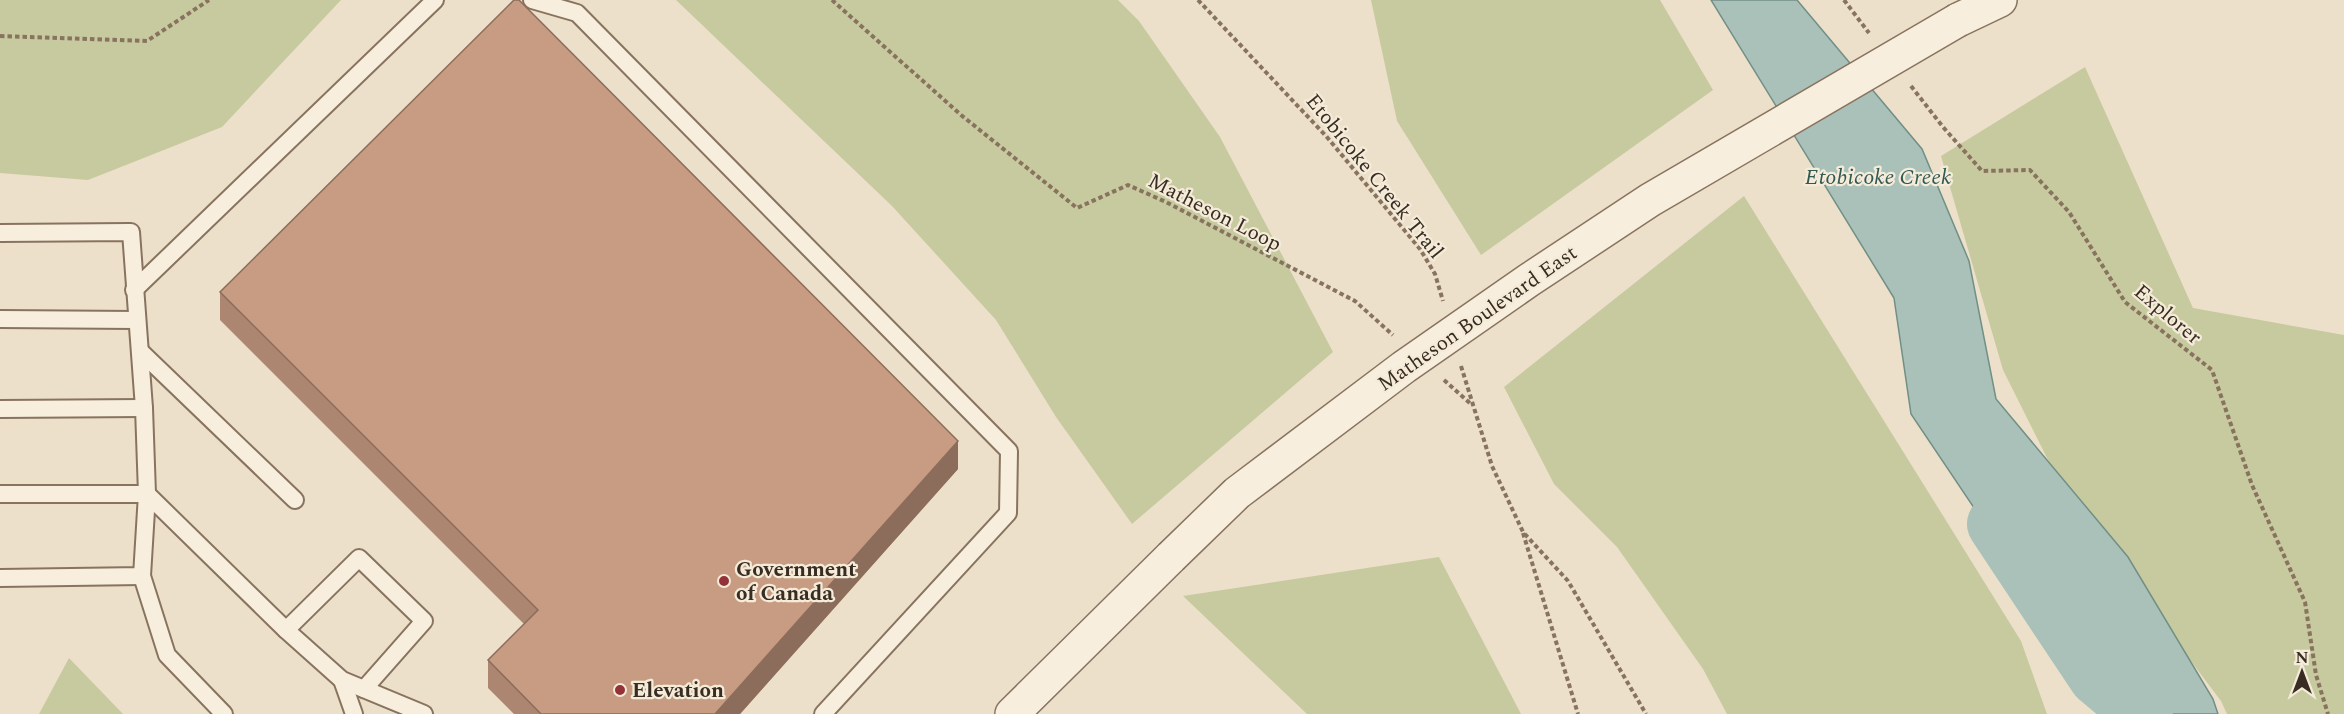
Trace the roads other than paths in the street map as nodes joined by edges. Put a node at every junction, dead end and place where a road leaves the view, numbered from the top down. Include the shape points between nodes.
1 (435, 0) edge
2 (532, 0) edge
3 (2000, 0) edge
4 (0, 233) edge
5 (134, 290) junction
6 (0, 319) edge
7 (136, 320) junction
8 (140, 351) junction
9 (144, 408) junction
10 (0, 409) edge
11 (0, 494) edge
12 (147, 494) junction
13 (295, 500) dead end
14 (142, 576) junction
15 (0, 578) edge
16 (286, 630) junction
17 (342, 680) junction
18 (364, 689) junction
19 (224, 714) edge
20 (354, 714) edge
21 (424, 714) edge
22 (823, 714) edge
23 (1012, 714) edge

1 - 5 lane
2 - 22 lane via 577,13 1009,451 1008,513
3 - 23 street, Matheson Boulevard East, bridge via 1958,20 1650,200 1404,367 1237,493
4 - 5 lane via 131,232
5 - 7 lane
6 - 7 lane
7 - 8 lane
8 - 9 lane
8 - 13 lane
9 - 10 lane
9 - 12 lane
11 - 12 lane
12 - 14 lane
12 - 16 lane
14 - 15 lane
14 - 19 lane via 167,655
16 - 17 lane
16 - 18 lane via 360,558 424,621
17 - 18 lane
17 - 20 lane
18 - 21 lane

